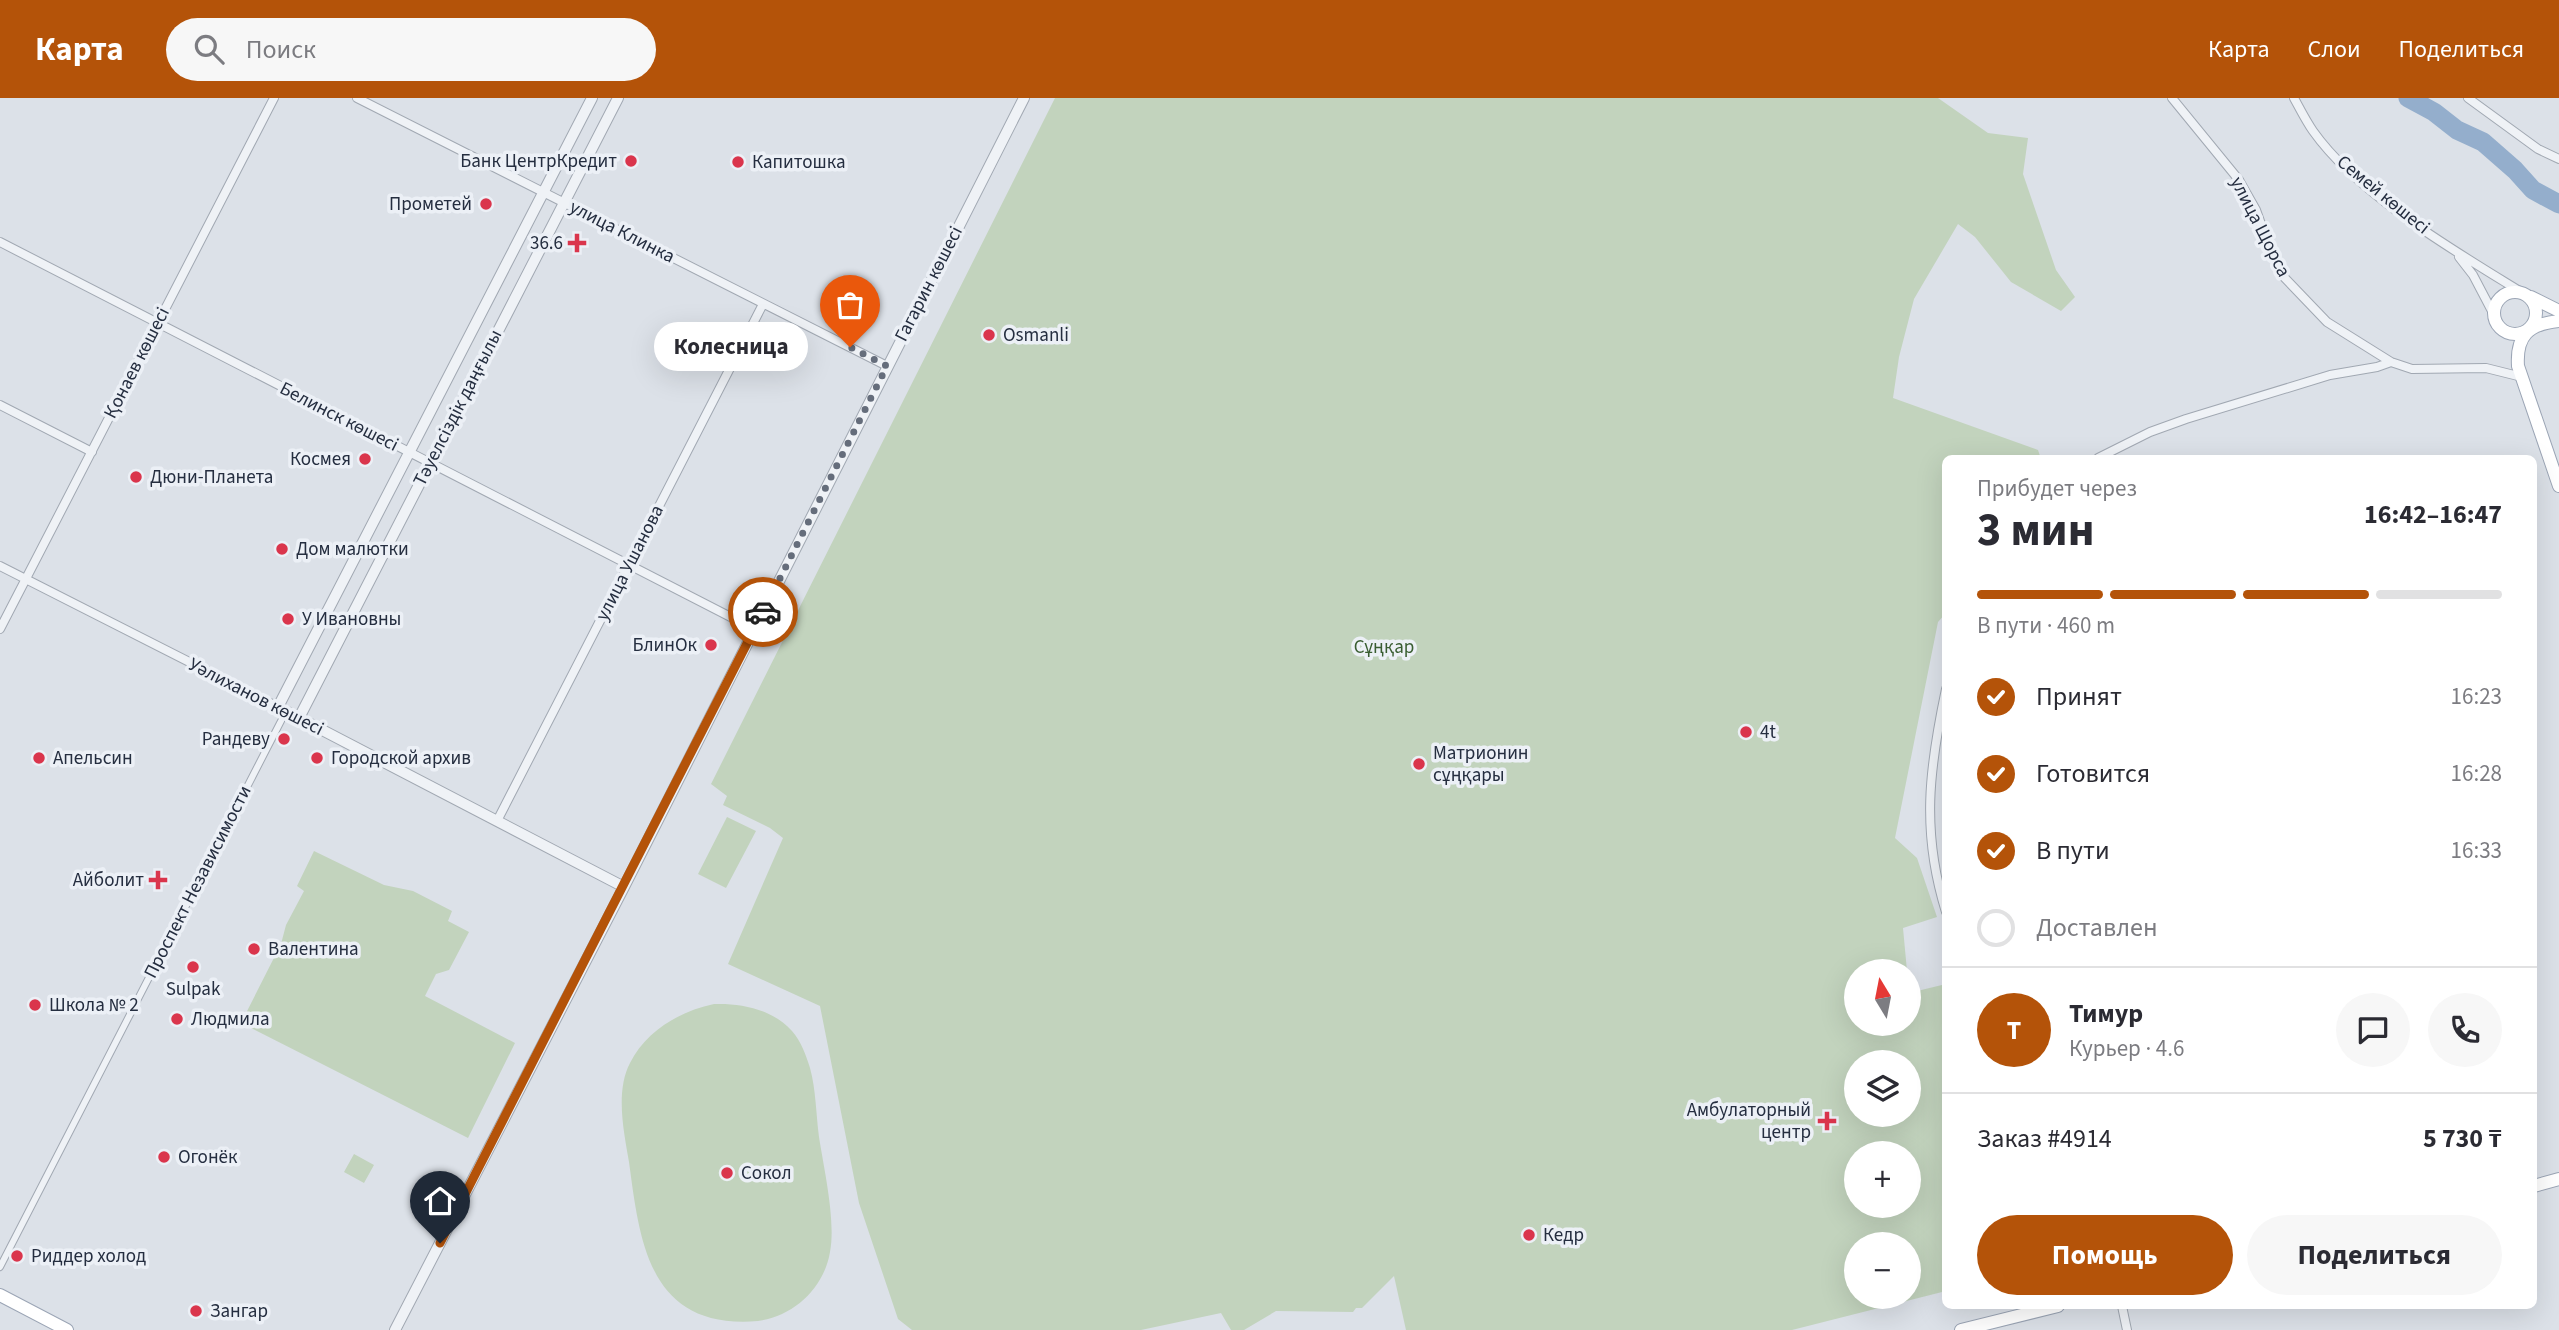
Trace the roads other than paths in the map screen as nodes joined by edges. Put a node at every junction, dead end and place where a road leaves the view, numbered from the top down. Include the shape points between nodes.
1 (274, 98) edge
2 (357, 98) edge
3 (592, 98) edge
4 (618, 98) edge
5 (1024, 98) edge
6 (2172, 98) edge
7 (2294, 98) edge
8 (2468, 98) edge
9 (2559, 159) edge
10 (544, 193) junction
11 (564, 203) junction
12 (0, 242) edge
13 (2455, 252) junction
14 (2526, 295) junction
15 (763, 304) junction
16 (2559, 311) edge
17 (2494, 315) junction
18 (2559, 321) edge
19 (157, 324) junction
20 (2500, 328) junction
21 (2528, 331) junction
22 (2391, 362) junction
23 (887, 366) junction
24 (2520, 371) junction
25 (0, 405) edge
26 (92, 452) junction
27 (410, 453) junction
28 (2104, 455) edge
29 (430, 464) junction
30 (2559, 486) edge
31 (629, 565) junction
32 (0, 566) edge
33 (25, 581) junction
34 (0, 629) edge
35 (754, 629) junction
36 (278, 707) junction
37 (1942, 710) edge
38 (299, 718) junction
39 (281, 721) dead end
40 (497, 821) junction
41 (624, 887) junction
42 (1942, 895) edge
43 (2559, 1179) edge
44 (2537, 1185) edge
45 (0, 1267) edge
46 (0, 1295) edge
47 (2046, 1309) edge
48 (2123, 1309) edge
49 (67, 1330) edge
50 (395, 1330) edge
51 (1961, 1330) edge
52 (2127, 1330) edge

1 - 19 street, Қонаев көшесі
2 - 10 street, улица Клинка
3 - 10 street, Тәуелсіздік даңғылы
4 - 11 street, Тәуелсіздік даңғылы
5 - 23 street, Гагарин көшесі
6 - 22 street, улица Щорса via 2239,180 2282,275 2327,322
7 - 13 street, Семей көшесі via 2313,131 2341,163
8 - 9 street
10 - 11 street, улица Клинка
10 - 27 street, Тәуелсіздік даңғылы
11 - 15 street, улица Клинка
11 - 29 street, Тәуелсіздік даңғылы
12 - 19 street, Белинск көшесі
13 - 14 street
13 - 17 street
14 - 16 main road
14 - 17 main road via 2507,294 2497,302
14 - 21 main road via 2537,312
15 - 23 street, улица Клинка
15 - 31 street, улица Ушанова
17 - 20 main road
18 - 21 main road
19 - 26 street, Қонаев көшесі
19 - 27 street, Белинск көшесі
20 - 21 main road via 2513,335
20 - 24 main road
21 - 24 main road via 2519,345
22 - 24 street, улица Щорса via 2412,369
22 - 28 street via 2330,375 2186,419
23 - 35 street, Гагарин көшесі
24 - 30 main road
25 - 26 street
26 - 33 street, Қонаев көшесі
27 - 29 street, Белинск көшесі
27 - 36 street, Тәуелсіздік даңғылы
29 - 31 street, Белинск көшесі
29 - 38 street, Тәуелсіздік даңғылы
31 - 35 street, Белинск көшесі
31 - 40 street, улица Ушанова
32 - 33 street, Уәлиханов көшесі
33 - 34 street, Қонаев көшесі
33 - 36 street, Уәлиханов көшесі
35 - 41 street, Гагарин көшесі
36 - 38 street, Уәлиханов көшесі
37 - 42 street via 1933,757 1929,825
38 - 40 street, Уәлиханов көшесі
39 - 45 street, Проспект Независимости
40 - 41 street, Уәлиханов көшесі
41 - 50 street, Гагарин көшесі
43 - 44 main road
46 - 49 main road
47 - 51 main road
48 - 52 street

